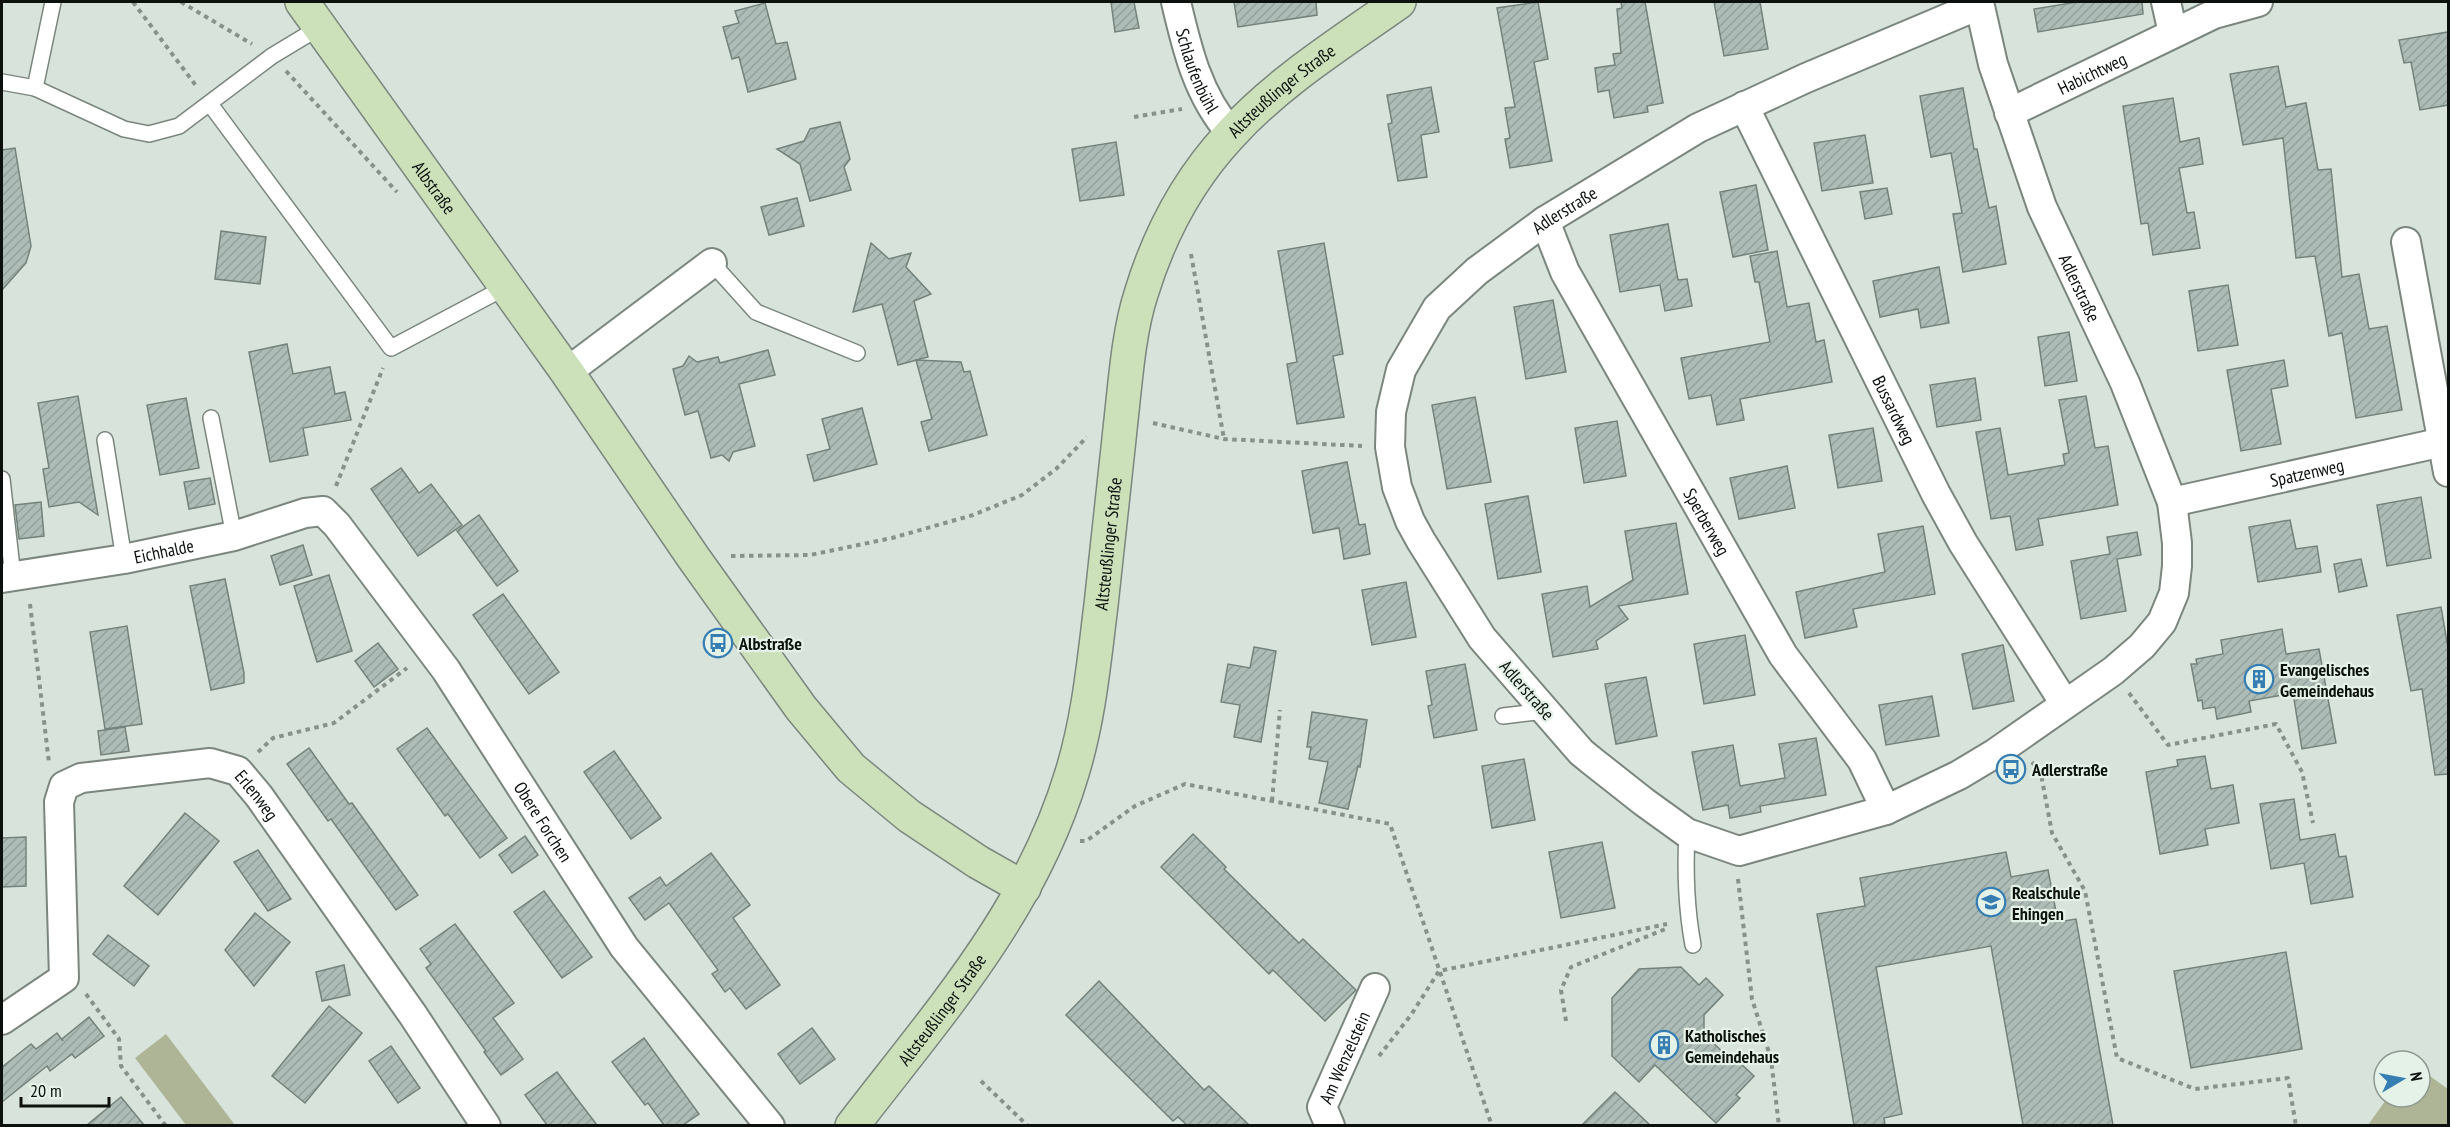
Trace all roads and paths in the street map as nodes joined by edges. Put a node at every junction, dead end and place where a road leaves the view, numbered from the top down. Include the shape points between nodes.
1 (52, 2) edge
2 (133, 2) edge
3 (181, 2) edge
4 (1176, 2) edge
5 (1399, 2) edge
6 (2166, 2) edge
7 (2258, 2) edge
8 (1979, 3) edge
9 (311, 14) edge
10 (2173, 33) junction
11 (272, 56) junction
12 (2, 82) edge
13 (35, 88) junction
14 (210, 104) junction
15 (1209, 104) junction
16 (1744, 106) junction
17 (2009, 113) junction
18 (1134, 117) dead end
19 (1231, 133) junction
20 (398, 193) dead end
21 (1545, 221) junction
22 (2406, 242) dead end
23 (1189, 246) dead end
24 (712, 263) joint
25 (506, 287) junction
26 (391, 348) junction
27 (857, 353) dead end
28 (567, 372) junction
29 (1122, 416) junction
30 (211, 418) dead end
31 (1224, 439) junction
32 (105, 440) dead end
33 (2443, 442) junction
34 (1390, 447) junction
35 (2448, 472) edge
36 (2, 479) edge
37 (2172, 502) junction
38 (323, 511) junction
39 (234, 536) junction
40 (693, 557) junction
41 (124, 559) junction
42 (14, 576) edge
43 (431, 650) junction
44 (2113, 671) junction
45 (2065, 704) junction
46 (1280, 710) dead end
47 (1545, 711) junction
48 (1503, 717) dead end
49 (2016, 739) junction
50 (238, 771) junction
51 (64, 786) junction
52 (1272, 801) junction
53 (1886, 810) junction
54 (2313, 823) dead end
55 (1687, 833) junction
56 (1046, 842) junction
57 (1739, 851) junction
58 (1024, 888) junction
59 (1689, 920) junction
60 (1693, 945) dead end
61 (1439, 971) junction
62 (64, 978) junction
63 (1375, 988) dead end
64 (2, 1020) edge
65 (1566, 1020) dead end
66 (1375, 1061) dead end
67 (981, 1081) dead end
68 (166, 1125) edge
69 (486, 1125) edge
70 (771, 1125) edge
71 (852, 1125) edge
72 (1028, 1125) edge
73 (1330, 1125) edge
74 (1492, 1125) edge
75 (1779, 1125) edge
76 (2296, 1125) edge

1 - 13 lane
2 - 14 path
3 - 11 path
4 - 15 street, Schlaufenbühl via 1195,74
5 - 19 street, Altsteußlinger Straße via 1317,60
6 - 10 street
7 - 10 street, Habichtweg via 2214,14
8 - 16 street, Adlerstraße
8 - 17 street, Adlerstraße
9 - 11 lane
9 - 25 street, Albstraße
10 - 17 street, Habichtweg
11 - 14 lane
11 - 20 path
12 - 13 lane
13 - 14 lane via 124,129 149,134 179,126
14 - 26 lane
15 - 18 path
15 - 19 street, Schlaufenbühl
16 - 21 street, Adlerstraße via 1698,128
16 - 45 street, Bussardweg via 1936,494
17 - 37 street, Adlerstraße via 2042,207 2125,382
19 - 29 street, Altsteußlinger Straße via 1181,200 1159,246 1140,296
21 - 34 street, Adlerstraße via 1477,271 1437,308 1401,370 1391,412
21 - 53 street, Sperberweg via 1565,272 1784,655 1862,760
22 - 33 street
23 - 31 path
24 - 27 lane via 756,312
24 - 28 street
25 - 26 lane
25 - 28 street, Albstraße
26 - 38 path via 339,481
28 - 40 street, Albstraße
29 - 31 path
29 - 40 path via 1096,425 1080,447 1022,495 973,515 892,538 810,555
29 - 56 street, Altsteußlinger Straße via 1086,718 1073,771
30 - 39 lane
31 - 34 path
32 - 41 lane
33 - 35 street
33 - 37 street, Spatzenweg
34 - 47 street, Adlerstraße via 1397,487 1421,541 1482,638
36 - 42 lane
37 - 44 street, Adlerstraße via 2177,543 2174,593 2162,622
38 - 39 street, Eichhalde
38 - 43 street, Obere Forchen
39 - 41 street, Eichhalde
40 - 58 street, Albstraße via 801,708 852,768 909,816
41 - 42 street, Eichhalde
42 - 51 path via 49,765
43 - 50 path via 334,723 273,738
43 - 70 street, Obere Forchen via 624,947
44 - 45 street, Adlerstraße
44 - 54 path via 2168,745 2276,724 2302,772
45 - 49 street, Adlerstraße
46 - 52 path
47 - 48 lane
47 - 55 street, Adlerstraße via 1581,752
49 - 53 street, Adlerstraße via 1959,775
49 - 76 path via 2041,774 2052,832 2085,891 2117,1058 2195,1089 2288,1078
50 - 51 street, Erlenweg via 210,763 81,778
50 - 69 street, Erlenweg
51 - 62 street via 59,802
52 - 56 path via 1185,784 1135,806 1086,841
52 - 61 path via 1390,824
53 - 57 street, Adlerstraße
55 - 57 street, Adlerstraße
55 - 59 lane
56 - 58 street, Altsteußlinger Straße
57 - 75 path via 1738,880 1752,999 1771,1059
58 - 71 street, Altsteußlinger Straße via 946,1008
59 - 60 lane
59 - 61 path
59 - 65 path via 1571,967 1561,990
61 - 66 path
61 - 74 path
62 - 64 street
62 - 68 path via 85,992 119,1039 121,1066
63 - 73 street, Am Wenzelstein via 1322,1107
67 - 72 path

